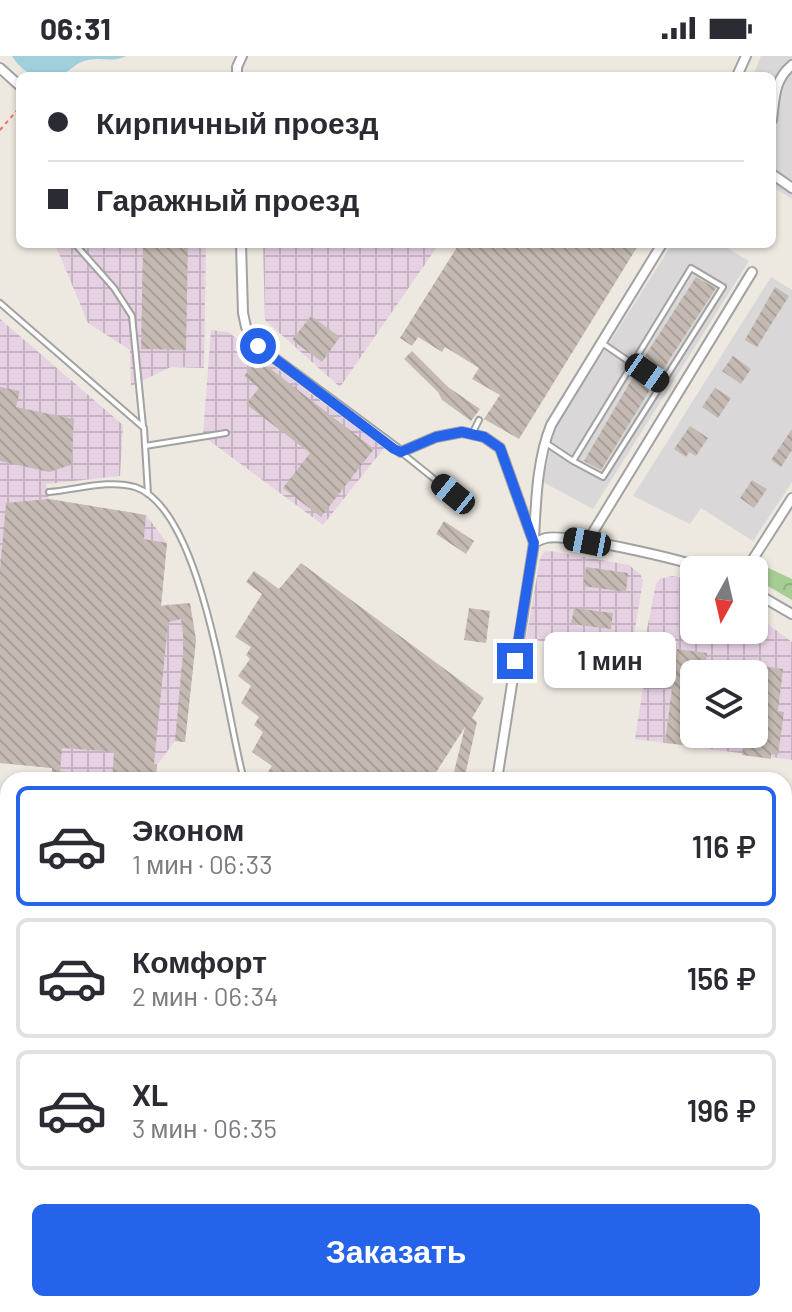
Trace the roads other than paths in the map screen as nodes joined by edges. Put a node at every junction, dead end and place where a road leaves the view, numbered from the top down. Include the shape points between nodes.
1 (792, 65) edge
2 (0, 68) edge
3 (16, 82) edge
4 (776, 90) edge
5 (79, 248) edge
6 (241, 248) edge
7 (660, 248) edge
8 (752, 272) dead end
9 (0, 303) edge
10 (602, 343) junction
11 (633, 363) junction
12 (662, 384) junction
13 (479, 420) dead end
14 (144, 428) junction
15 (473, 432) junction
16 (226, 433) dead end
17 (544, 442) junction
18 (145, 446) junction
19 (401, 452) junction
20 (573, 461) junction
21 (49, 492) dead end
22 (148, 494) junction
23 (453, 494) dead end
24 (792, 498) edge
25 (587, 542) junction
26 (534, 543) junction
27 (755, 556) edge
28 (680, 562) edge
29 (768, 600) edge
30 (792, 614) edge
31 (242, 772) edge
32 (498, 772) edge

1 - 4 street
2 - 3 street
5 - 14 lane via 132,316
6 - 19 street via 243,313 258,346
7 - 10 street
8 - 25 street
9 - 14 lane
10 - 11 lane
10 - 17 street
11 - 12 lane
11 - 12 lane via 691,268 723,287
11 - 20 lane
12 - 20 lane via 603,477
13 - 15 lane
14 - 18 lane
15 - 19 street via 436,437
15 - 26 street via 500,448
16 - 18 lane
17 - 20 lane
17 - 26 street
18 - 22 lane
19 - 23 lane
21 - 22 lane via 111,485
22 - 31 lane via 174,525 205,603
24 - 27 street
25 - 26 street via 547,538
25 - 28 street
26 - 32 street
29 - 30 street

